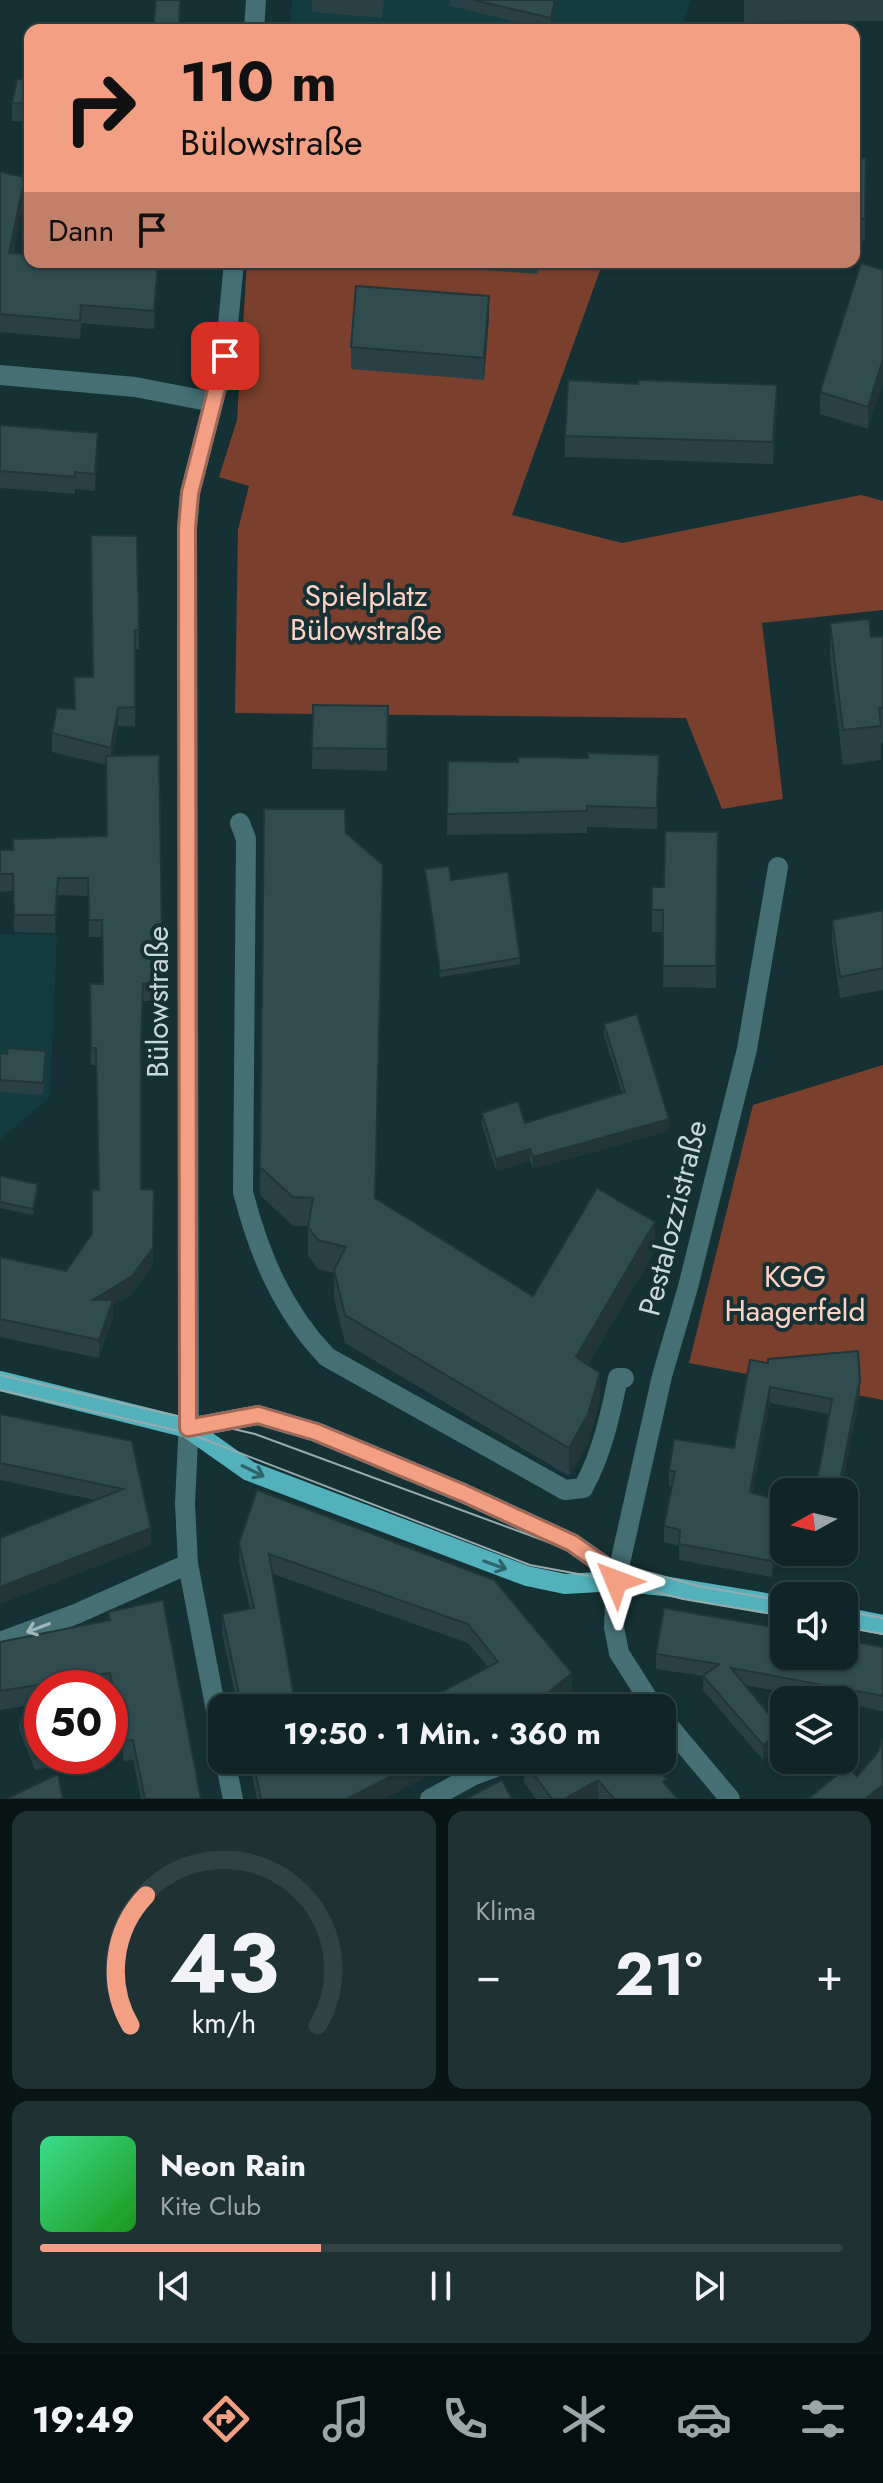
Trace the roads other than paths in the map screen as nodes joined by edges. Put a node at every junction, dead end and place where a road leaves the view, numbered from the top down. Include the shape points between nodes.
1 (256, 0) edge
2 (254, 24) edge
3 (233, 268) edge
4 (0, 375) edge
5 (213, 402) junction
6 (240, 823) dead end
7 (778, 867) dead end
8 (624, 1378) dead end
9 (0, 1381) edge
10 (188, 1428) junction
11 (188, 1564) junction
12 (616, 1581) junction
13 (770, 1604) edge
14 (858, 1620) edge
15 (883, 1625) edge
16 (0, 1642) edge
17 (213, 1694) edge
18 (638, 1694) edge
19 (676, 1735) edge
20 (228, 1774) edge
21 (477, 1774) edge
22 (233, 1799) edge
23 (430, 1799) edge
24 (730, 1799) edge

1 - 2 street
3 - 5 street, Bülowstraße via 225,356
4 - 5 street via 135,387
5 - 10 street, Bülowstraße via 190,493 187,528
6 - 8 street via 246,839 243,1192 271,1276 300,1328 327,1357 565,1490 583,1488 593,1470 618,1378
7 - 12 street, Pestalozzistraße via 747,1049 662,1376
9 - 10 main road
10 - 11 street, Bülowstraße
10 -> 12 main road via 249,1471 505,1569 565,1584
10 - 12 main road via 258,1415 316,1432 572,1543
11 -> 16 street
11 - 17 street, Bülowstraße
12 - 13 main road
12 - 18 street, Pestalozzistraße via 619,1653
14 - 15 main road
19 - 24 street
20 - 22 street
21 - 23 street

